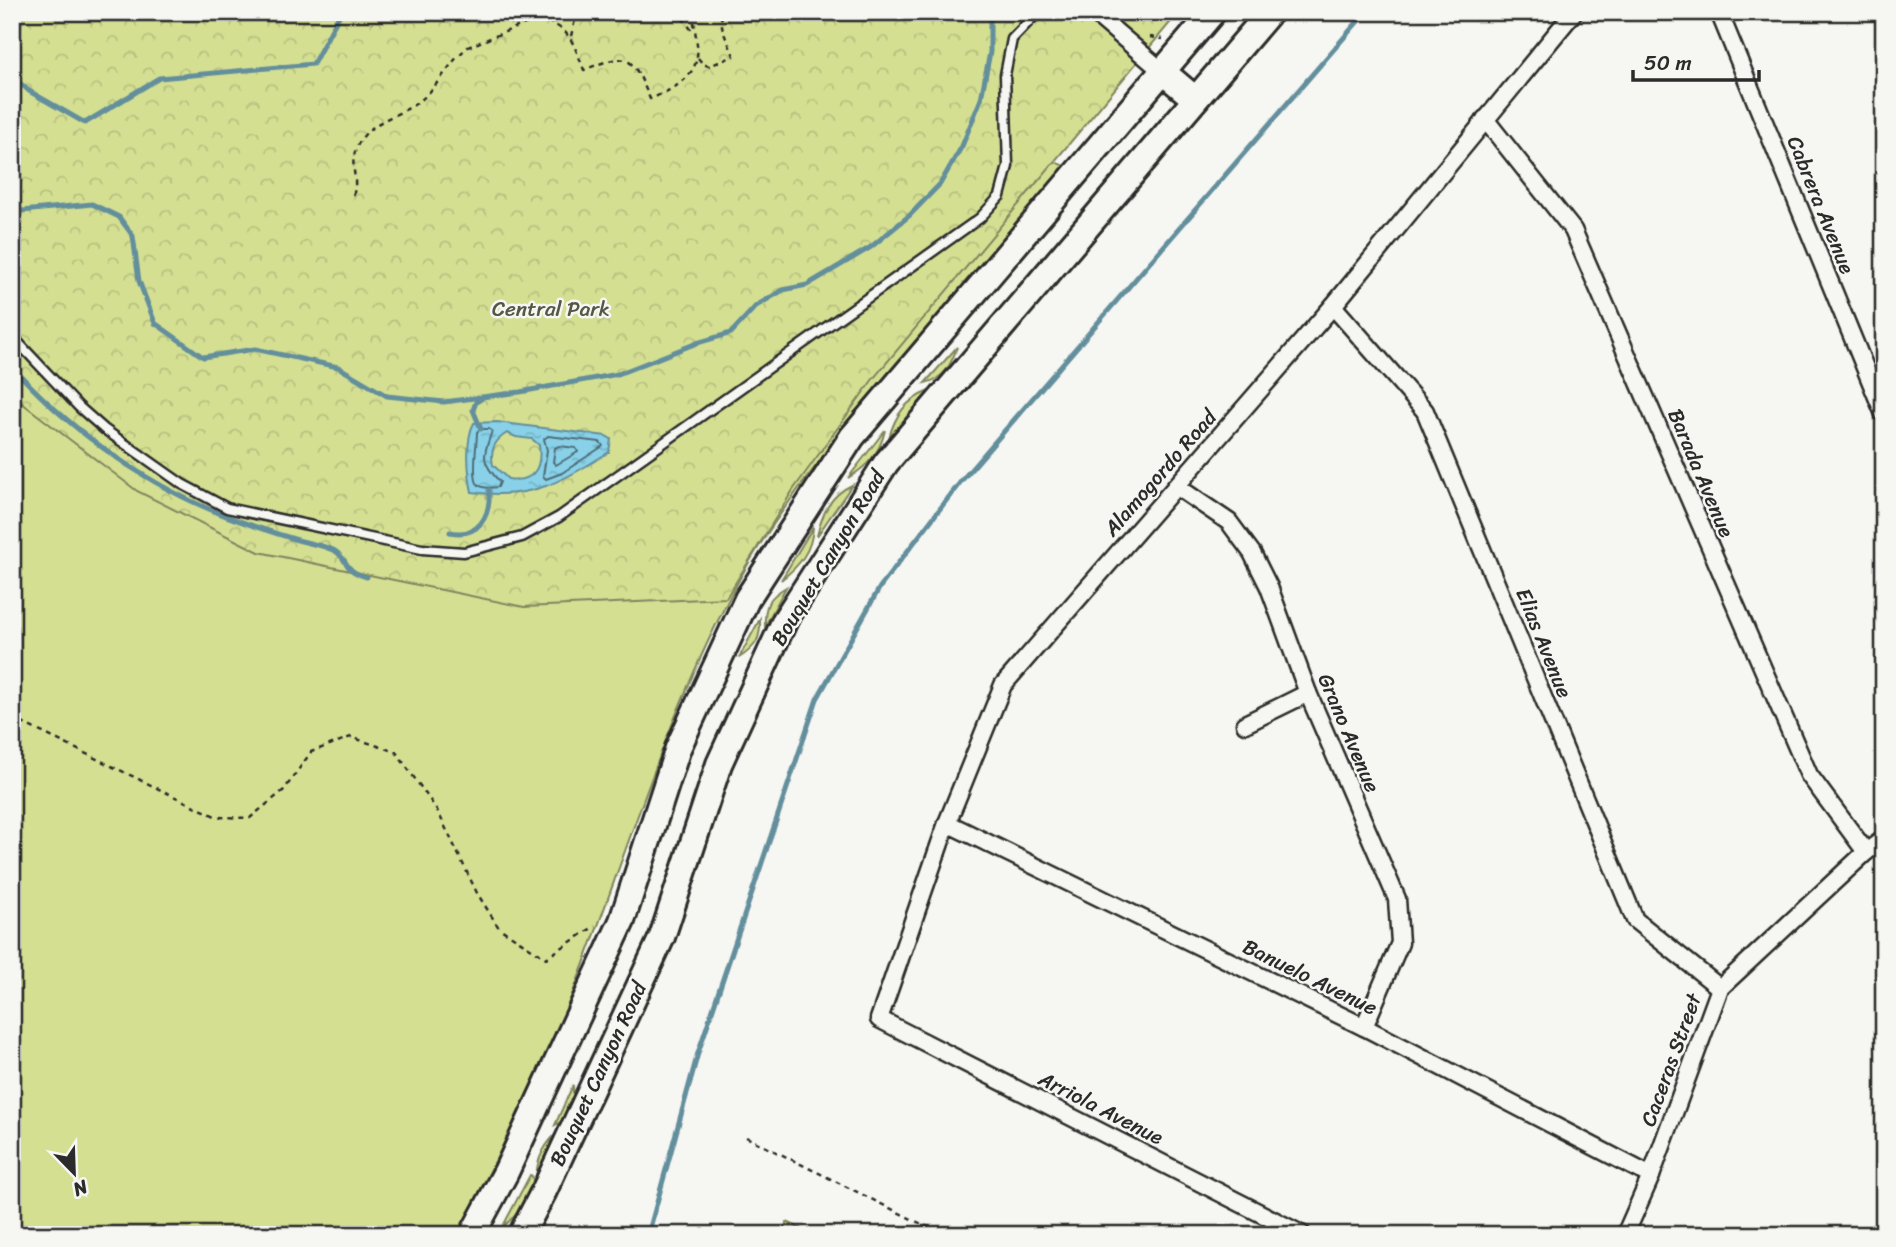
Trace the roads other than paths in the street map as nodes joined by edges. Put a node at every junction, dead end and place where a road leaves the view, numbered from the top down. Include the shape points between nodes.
1 (1038, 12) edge
2 (1093, 12) edge
3 (1213, 12) edge
4 (1270, 12) edge
5 (1574, 12) edge
6 (1719, 12) edge
7 (1162, 71) junction
8 (1195, 99) junction
9 (1485, 119) junction
10 (1333, 306) junction
11 (12, 336) edge
12 (1884, 414) edge
13 (1176, 486) junction
14 (1308, 693) junction
15 (1245, 724) dead end
16 (947, 823) junction
17 (1884, 839) edge
18 (1866, 852) junction
19 (1720, 988) junction
20 (879, 1019) joint
21 (1364, 1027) junction
22 (1651, 1176) junction
23 (472, 1235) edge
24 (521, 1235) edge
25 (1303, 1235) edge
26 (1625, 1235) edge

1 - 11 lane via 1012,39 1005,75 1008,166 1000,196 980,218 559,517 522,537 464,552 422,549 228,508 182,484 104,429
2 - 7 street
3 - 7 main road, Bouquet Canyon Road
4 - 8 main road, Bouquet Canyon Road
5 - 9 street, Alamogordo Road
6 - 12 street, Cabrera Avenue
7 - 8 main road
7 - 23 main road, Bouquet Canyon Road via 852,438 747,599 678,748 622,921 506,1172
8 - 24 main road, Bouquet Canyon Road via 886,463 786,620 719,764 662,937
9 - 10 street, Alamogordo Road
9 - 18 street, Barada Avenue via 1573,230 1809,775
10 - 13 street, Alamogordo Road
10 - 19 street, Elias Avenue via 1425,411 1635,920
13 - 14 street, Grano Avenue via 1230,523 1252,554
13 - 16 street, Alamogordo Road via 1003,685
14 - 15 street
14 - 21 street, Grano Avenue via 1397,899 1400,943
16 - 20 street, Alamogordo Road
16 - 21 street, Banuelo Avenue
17 - 18 street, Caceras Street
18 - 19 street, Caceras Street
19 - 22 street, Caceras Street
20 - 25 street, Arriola Avenue
21 - 22 street, Banuelo Avenue
22 - 26 street, Caceras Street

